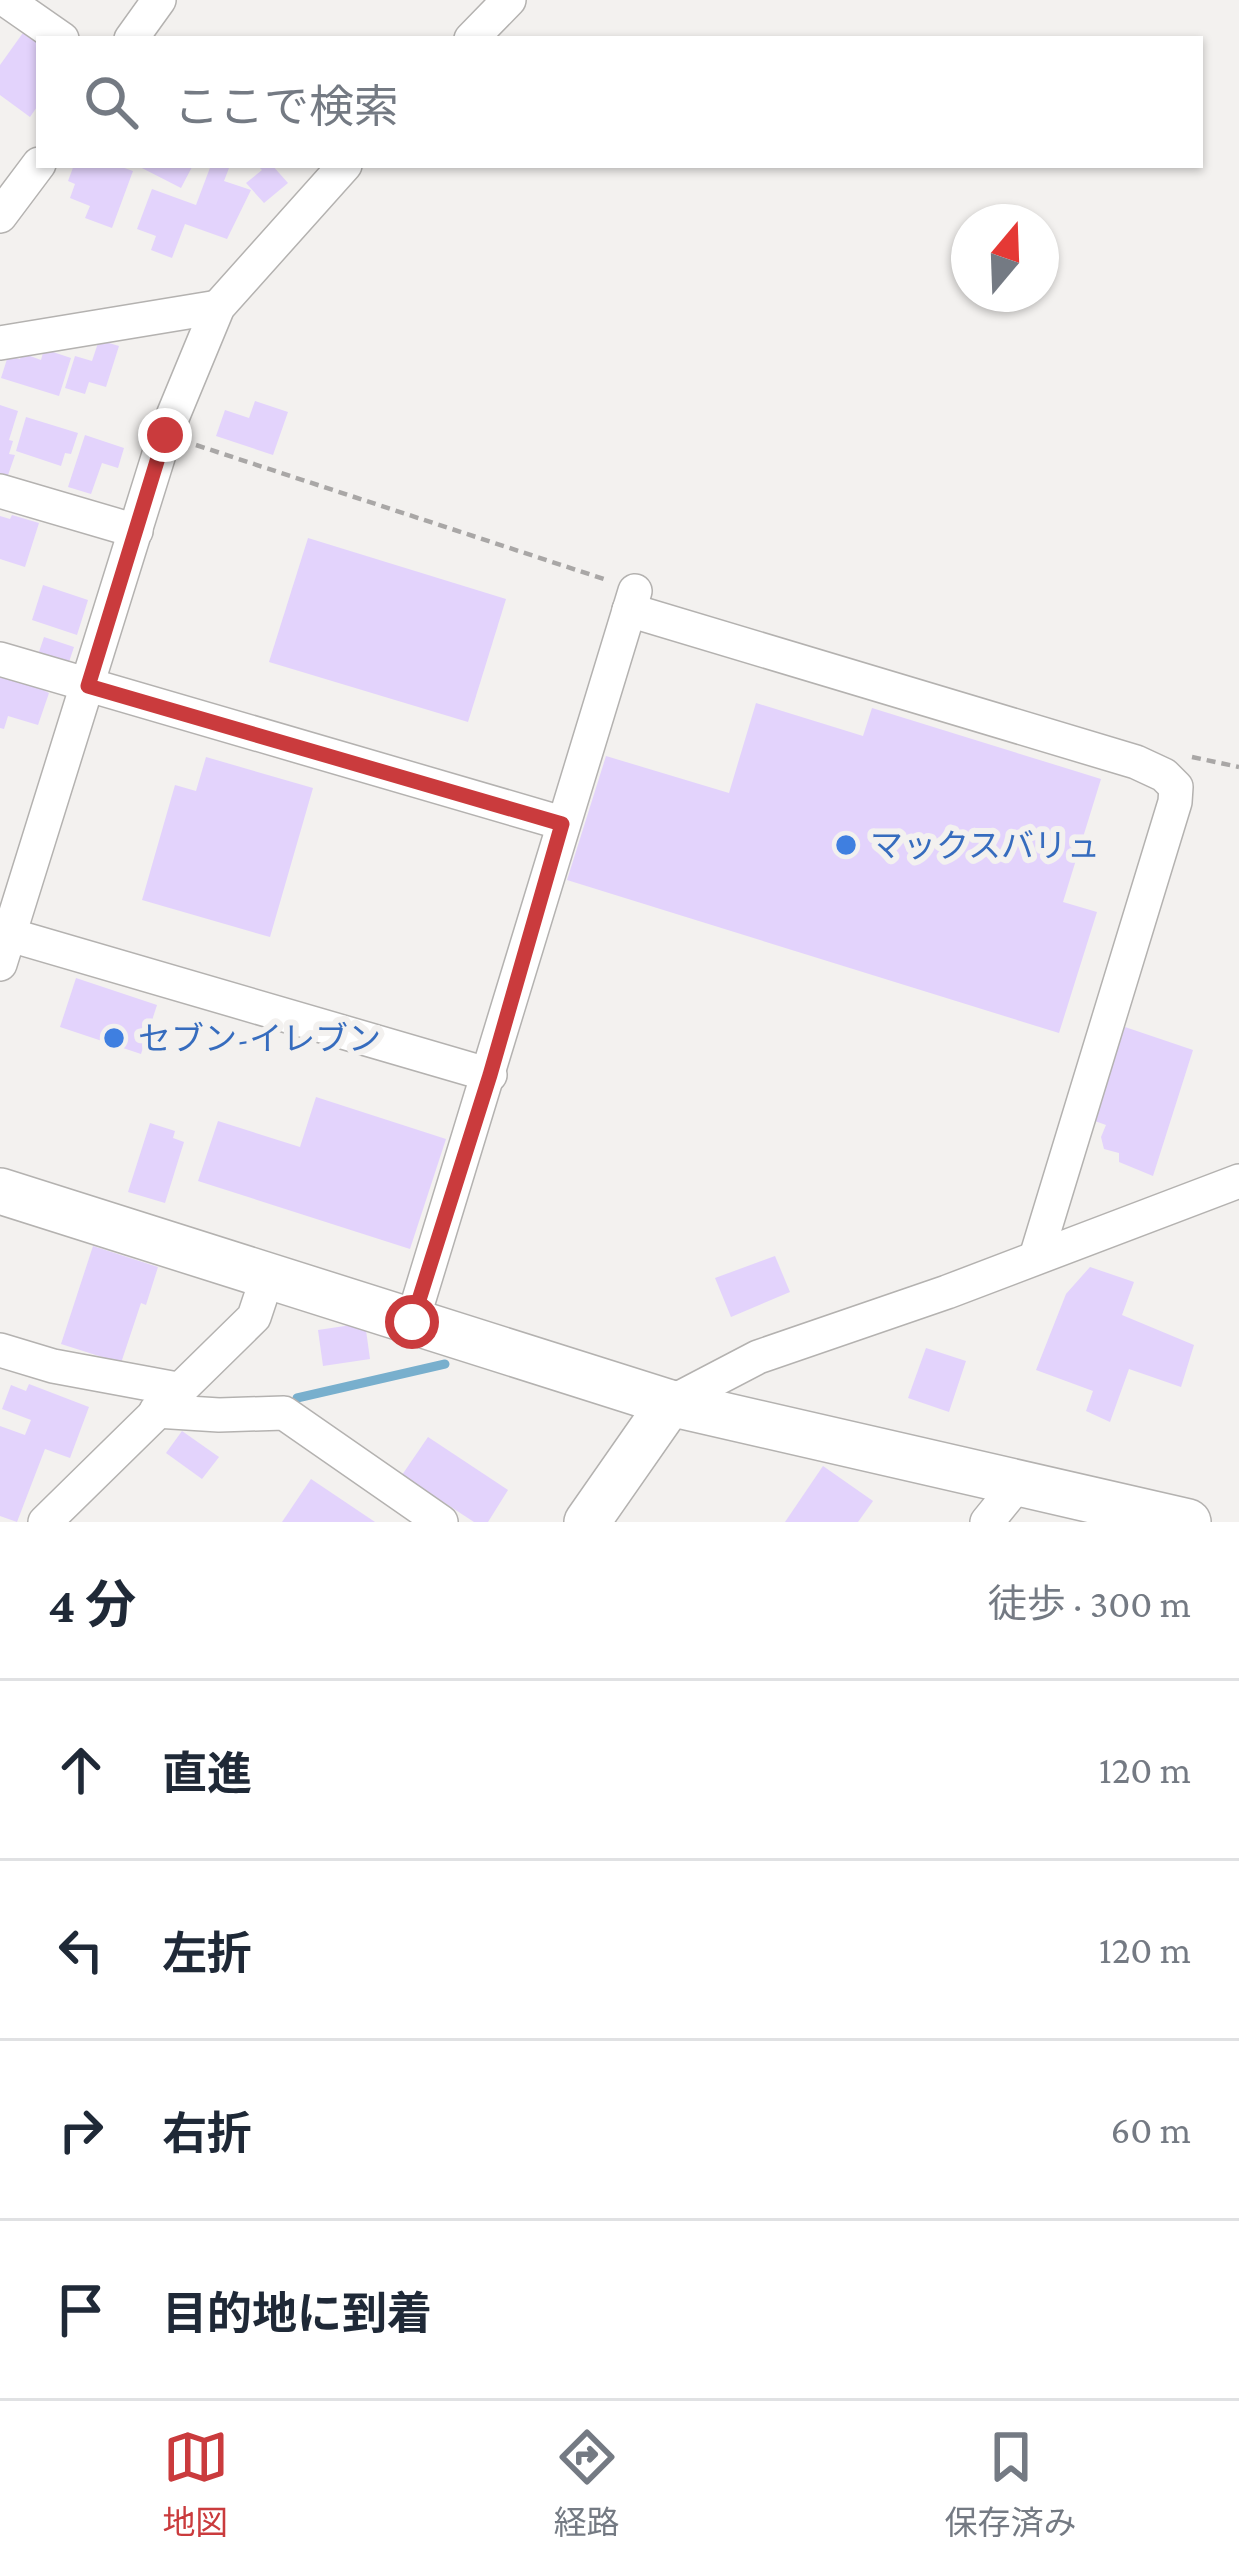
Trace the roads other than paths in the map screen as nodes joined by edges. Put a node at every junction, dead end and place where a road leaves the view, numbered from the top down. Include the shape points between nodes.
1 (6, 0) edge
2 (158, 0) edge
3 (508, 0) edge
4 (58, 36) edge
5 (133, 36) edge
6 (474, 36) edge
7 (36, 168) edge
8 (333, 168) edge
9 (0, 216) edge
10 (218, 307) junction
11 (0, 343) edge
12 (0, 491) edge
13 (136, 531) junction
14 (0, 659) edge
15 (88, 686) junction
16 (562, 824) junction
17 (3, 944) edge
18 (490, 1075) junction
19 (1239, 1181) edge
20 (0, 1191) edge
21 (1036, 1257) junction
22 (267, 1278) junction
23 (412, 1322) junction
24 (0, 1350) edge
25 (166, 1400) junction
26 (670, 1403) junction
27 (1017, 1484) junction
28 (46, 1522) edge
29 (440, 1522) edge
30 (587, 1522) edge
31 (987, 1522) edge
32 (1188, 1522) edge

1 - 4 street
2 - 5 street
3 - 6 street
7 - 9 street
8 - 10 street
10 - 11 street
10 - 13 street
12 - 13 street
13 - 15 street
14 - 15 street
15 - 16 street
15 - 17 street
16 - 18 street
16 - 21 street via 632,600 1164,775 1176,787 1175,802
17 - 18 street
18 - 23 street
19 - 21 street
20 - 22 street
21 - 26 street via 758,1357
22 - 23 street
22 - 25 street via 254,1317
23 - 26 street
24 - 25 street
25 - 28 street
25 - 29 street via 219,1415 284,1413
26 - 27 street
26 - 30 street
27 - 31 street
27 - 32 street

